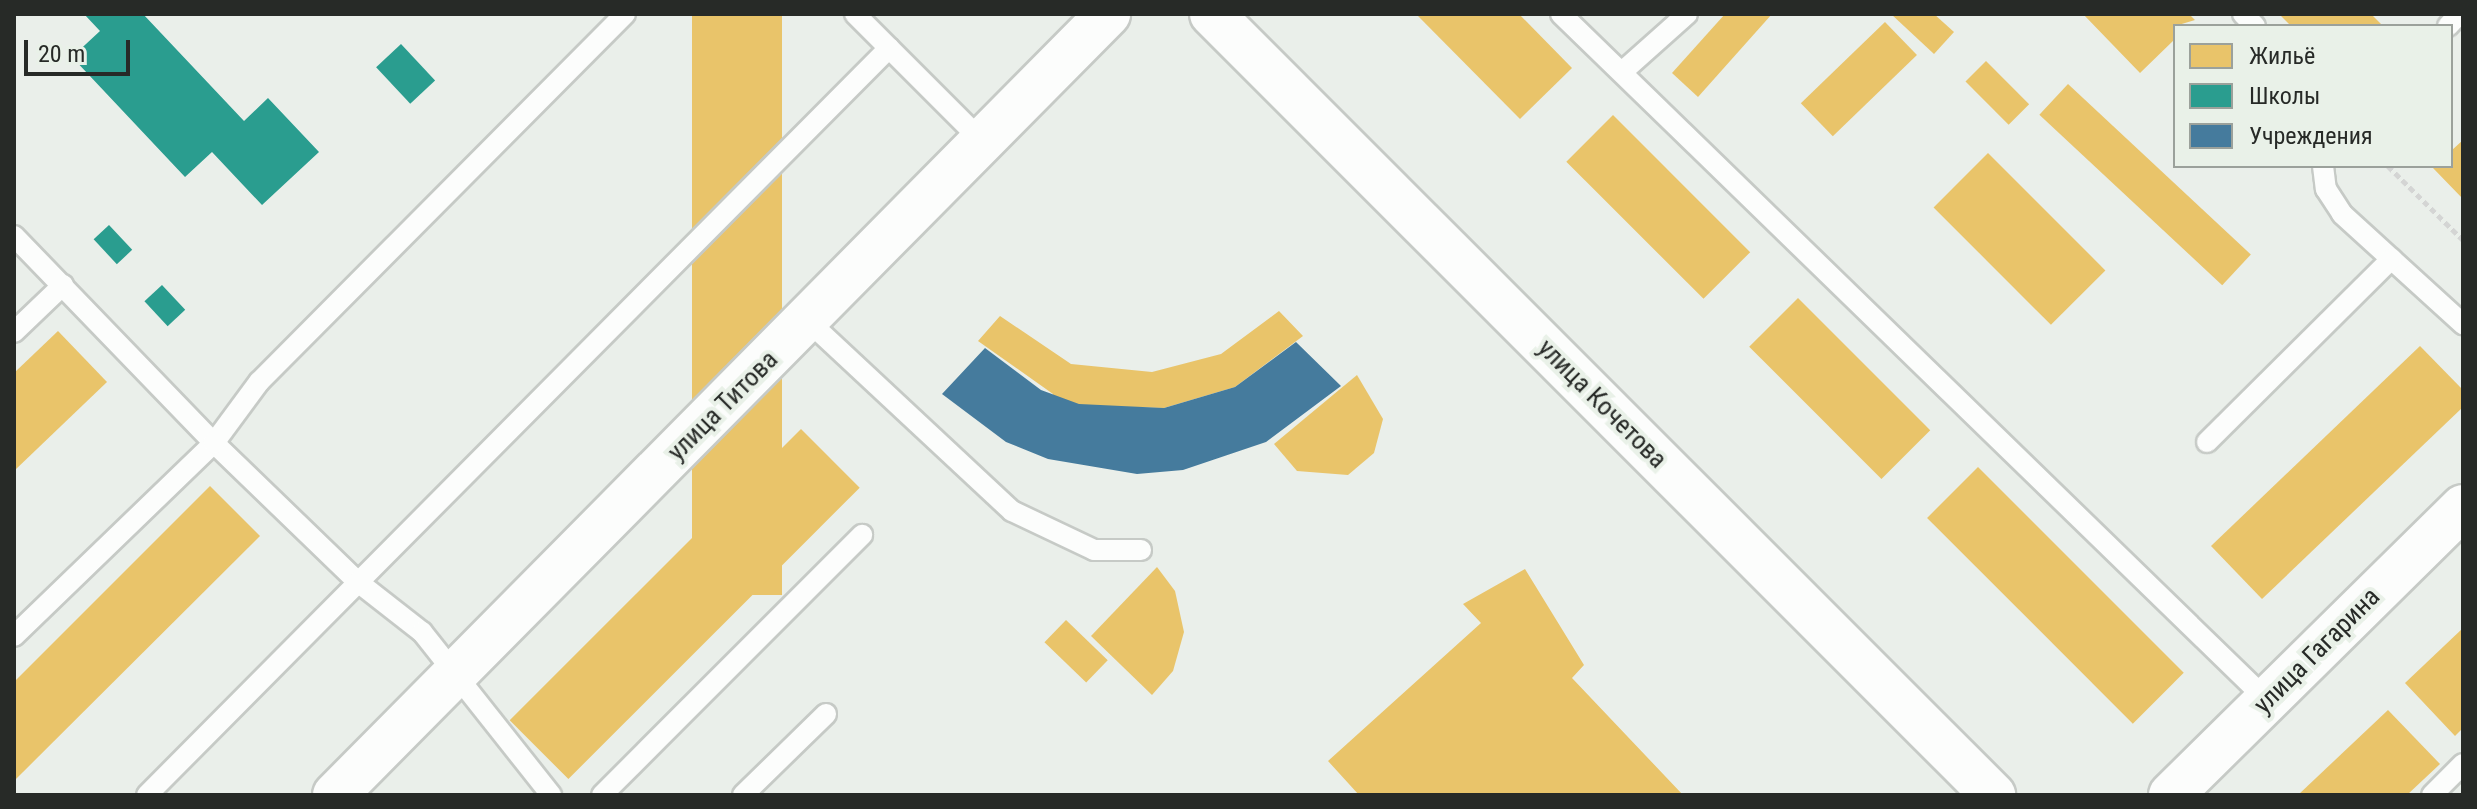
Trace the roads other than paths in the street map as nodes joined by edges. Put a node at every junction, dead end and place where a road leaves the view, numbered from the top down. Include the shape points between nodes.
1 (625, 14) edge
2 (855, 14) edge
3 (1108, 14) edge
4 (1212, 14) edge
5 (1561, 14) edge
6 (1687, 14) edge
7 (889, 48) junction
8 (1622, 72) junction
9 (981, 140) junction
10 (2323, 168) edge
11 (14, 236) edge
12 (2391, 259) junction
13 (63, 285) junction
14 (807, 320) junction
15 (2463, 324) edge
16 (14, 332) edge
17 (2207, 442) dead end
18 (214, 443) junction
19 (2463, 507) edge
20 (862, 535) dead end
21 (1141, 550) dead end
22 (358, 582) junction
23 (14, 636) edge
24 (459, 674) junction
25 (2267, 700) junction
26 (826, 714) dead end
27 (2463, 764) edge
28 (147, 795) edge
29 (335, 795) edge
30 (551, 795) edge
31 (602, 795) edge
32 (743, 795) edge
33 (1993, 795) edge
34 (2171, 795) edge
35 (2432, 795) edge

1 - 18 lane via 259,382
2 - 7 lane
3 - 9 main road, улица Титова
4 - 33 main road, улица Кочетова
5 - 8 lane
6 - 8 lane
7 - 9 lane
7 - 22 lane
8 - 25 lane
9 - 14 main road, улица Титова
10 - 12 lane via 2326,189 2342,214
11 - 13 lane
12 - 15 lane
12 - 17 lane
13 - 16 lane
13 - 18 lane
14 - 21 lane via 1012,511 1094,550
14 - 24 main road, улица Титова
18 - 22 lane
18 - 23 lane
19 - 25 main road, улица Гагарина
20 - 31 lane
22 - 24 lane via 422,632
22 - 28 lane
24 - 29 main road, улица Титова
24 - 30 lane via 488,722
25 - 34 main road, улица Гагарина
26 - 32 lane
27 - 35 lane

